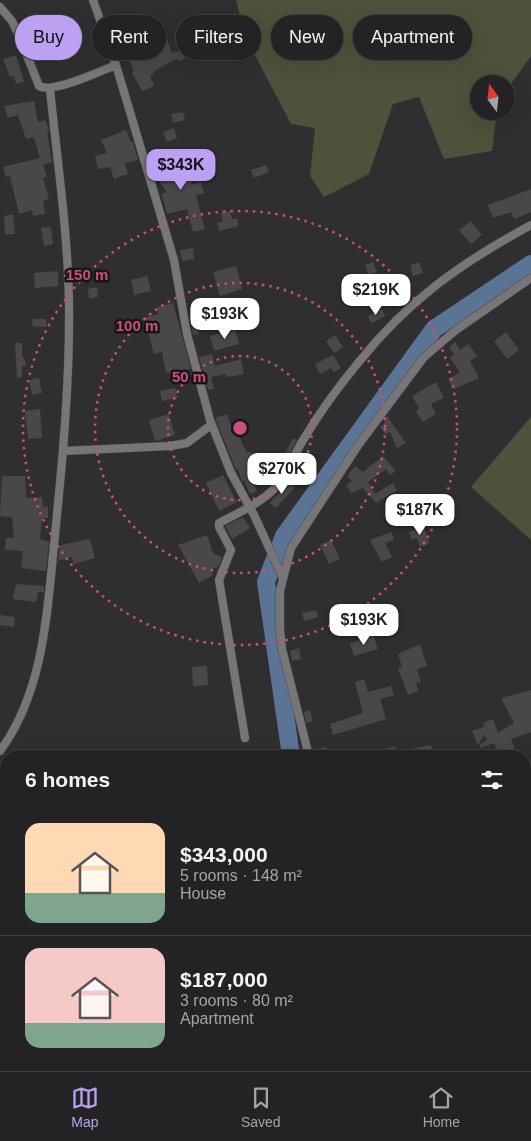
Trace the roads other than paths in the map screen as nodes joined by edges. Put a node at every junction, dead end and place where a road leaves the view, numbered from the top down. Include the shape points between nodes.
1 (93, 0) edge
2 (0, 7) edge
3 (116, 65) junction
4 (50, 89) junction
5 (531, 225) edge
6 (531, 278) edge
7 (212, 424) junction
8 (63, 451) junction
9 (250, 508) junction
10 (281, 573) junction
11 (245, 738) dead end
12 (1, 750) edge
13 (307, 750) edge

1 - 3 street
2 - 4 street via 18,33 39,86
3 - 4 street
3 - 7 street via 174,260 187,334
4 - 8 street via 68,270
5 - 9 street via 482,252 410,305 358,363 305,436 282,478
6 - 10 street via 456,330 424,357 359,444 300,533
7 - 8 street via 188,443
7 - 9 street via 231,473
8 - 12 street via 44,637 17,727
9 - 10 street
9 - 11 street via 219,523 231,550 219,580
10 - 13 street via 282,649

